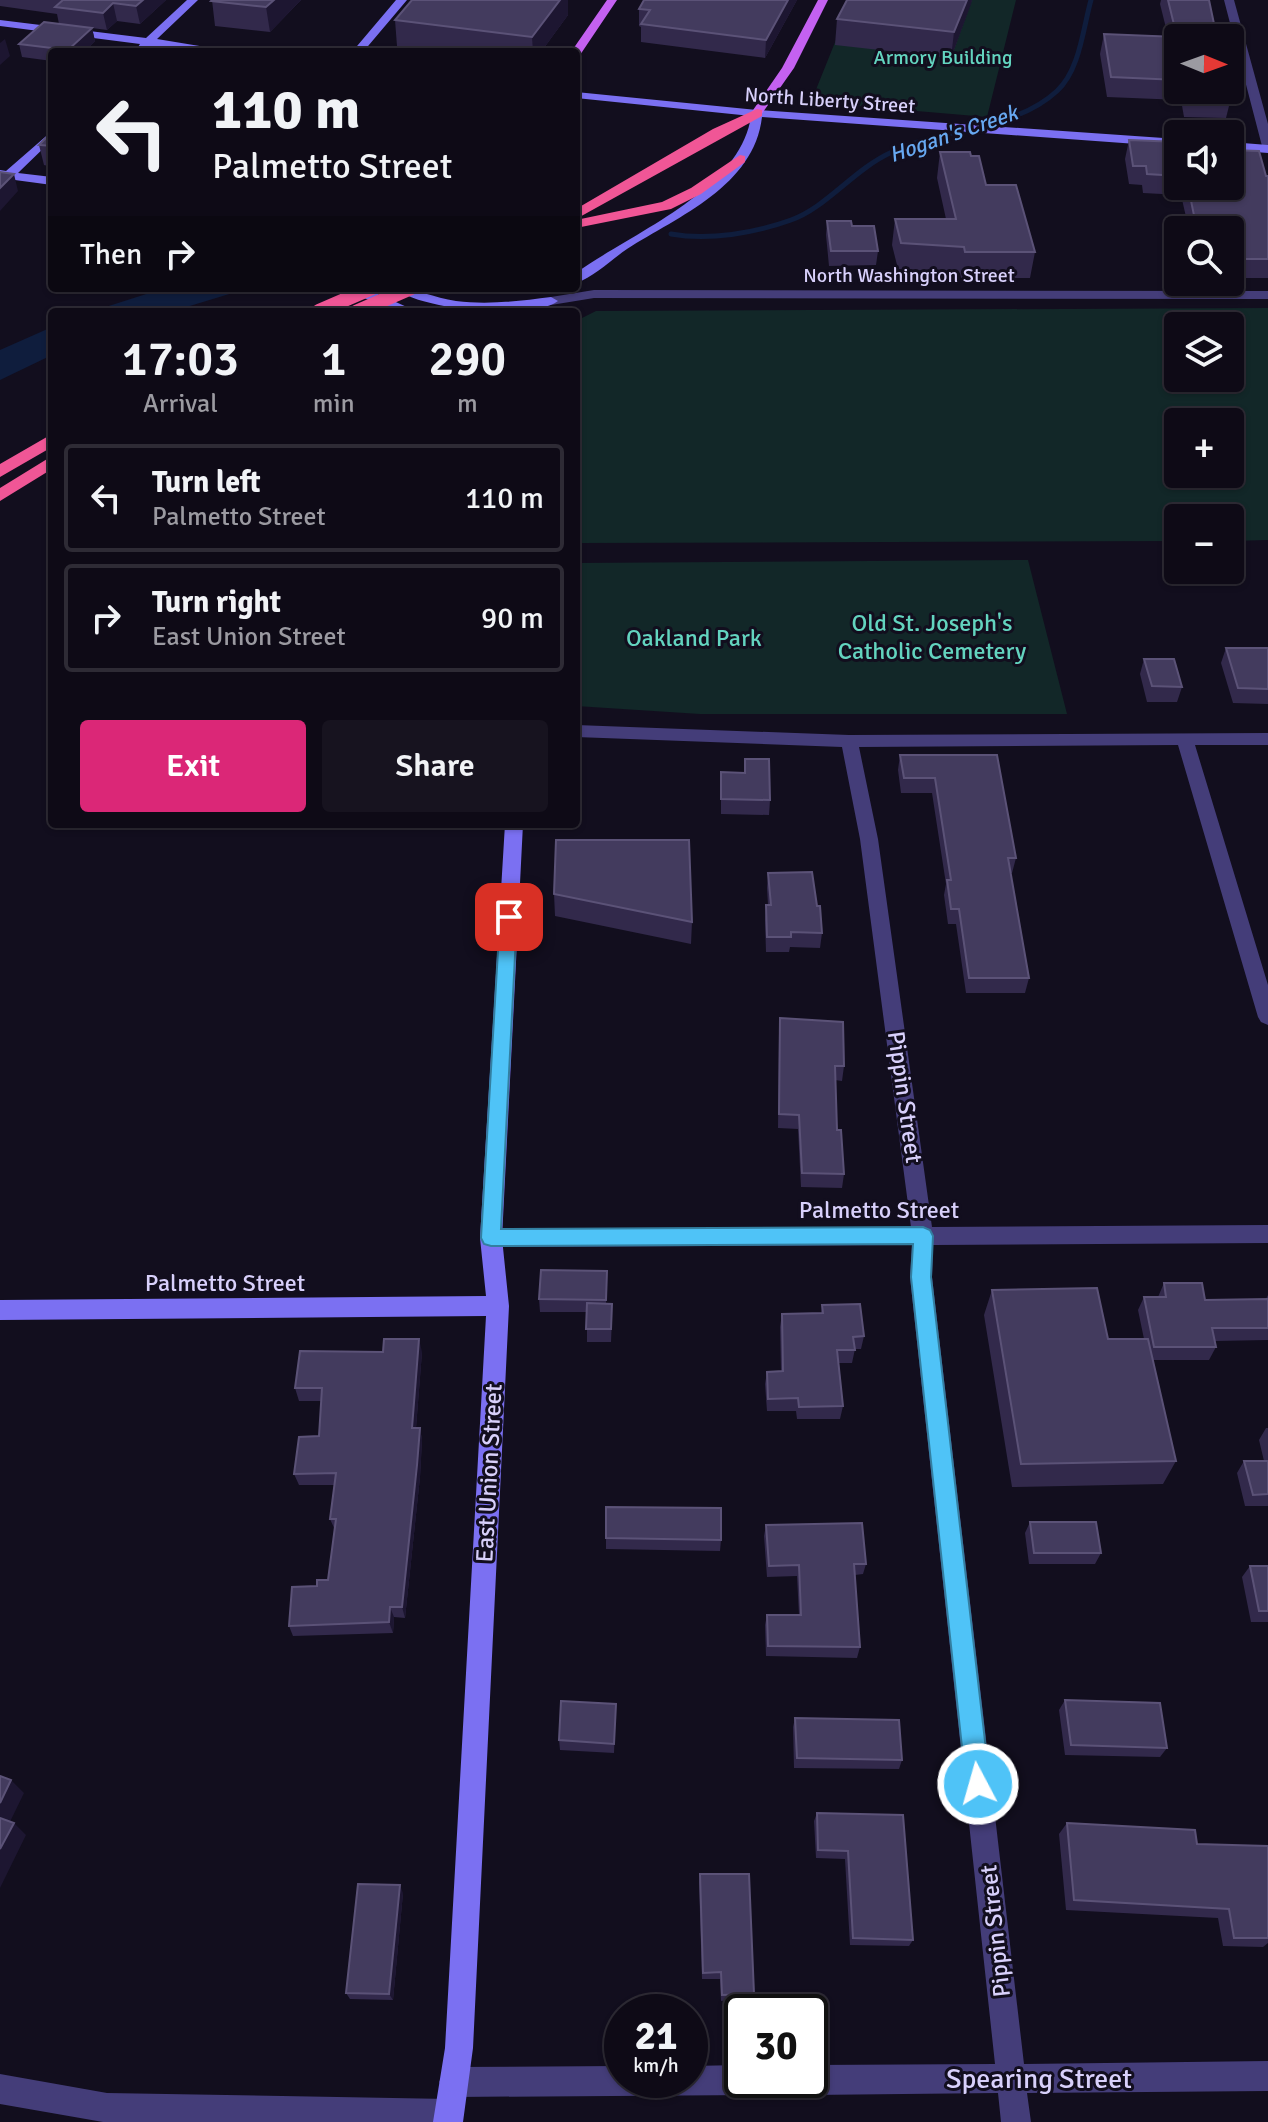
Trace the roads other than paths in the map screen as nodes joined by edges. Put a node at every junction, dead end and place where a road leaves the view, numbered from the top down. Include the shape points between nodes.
1 (193, 0) edge
2 (402, 0) edge
3 (612, 0) edge
4 (823, 0) edge
5 (1229, 0) edge
6 (0, 23) edge
7 (148, 42) junction
8 (141, 48) edge
9 (198, 48) edge
10 (360, 48) edge
11 (579, 48) edge
12 (580, 95) edge
13 (757, 113) junction
14 (48, 137) edge
15 (1164, 142) edge
16 (1244, 146) edge
17 (1268, 147) edge
18 (740, 159) junction
19 (4, 174) edge
20 (48, 180) edge
21 (580, 213) edge
22 (580, 223) edge
23 (580, 276) edge
24 (363, 292) edge
25 (364, 292) edge
26 (402, 292) edge
27 (411, 292) edge
28 (1268, 295) edge
29 (548, 306) edge
30 (325, 308) edge
31 (365, 308) edge
32 (398, 308) edge
33 (48, 442) edge
34 (48, 464) edge
35 (0, 472) edge
36 (0, 496) edge
37 (580, 731) edge
38 (1185, 739) junction
39 (1268, 739) edge
40 (849, 741) junction
41 (514, 828) edge
42 (1268, 1017) edge
43 (1268, 1234) edge
44 (923, 1236) junction
45 (491, 1238) junction
46 (498, 1306) junction
47 (0, 1310) edge
48 (1268, 2076) edge
49 (1011, 2078) junction
50 (724, 2080) edge
51 (828, 2080) edge
52 (454, 2082) junction
53 (0, 2089) edge
54 (448, 2118) edge
55 (1016, 2122) edge

1 - 7 street
2 - 10 street
3 - 11 main road
4 - 13 main road via 788,68
5 - 17 street
6 - 7 street
7 - 8 street
7 - 9 street
12 - 13 street, North Liberty Street
13 - 15 street, North Liberty Street
13 - 18 street via 754,137
13 - 21 highway
14 - 19 street
16 - 17 street
18 - 22 highway via 666,206
18 - 23 street via 699,199
19 - 20 street
24 - 30 highway, bridge
25 - 32 street
26 - 31 highway, bridge
27 - 29 street, North Washington Street via 465,306
28 - 29 street, North Washington Street via 594,294
33 - 35 highway
34 - 36 highway
37 - 40 street
38 - 39 street
38 - 40 street
38 - 42 street
40 - 44 street, Pippin Street via 869,839
41 - 45 street, East Union Street
43 - 44 street, Palmetto Street
44 - 45 street, Palmetto Street
44 - 49 street, Pippin Street via 921,1277
45 - 46 street, East Union Street
46 - 47 street, Palmetto Street
46 - 52 street, East Union Street
48 - 49 street, Spearing Street
49 - 51 street, Spearing Street
49 - 55 street, Pippin Street
50 - 52 street
52 - 54 street, East Union Street
53 - 54 street via 107,2108

